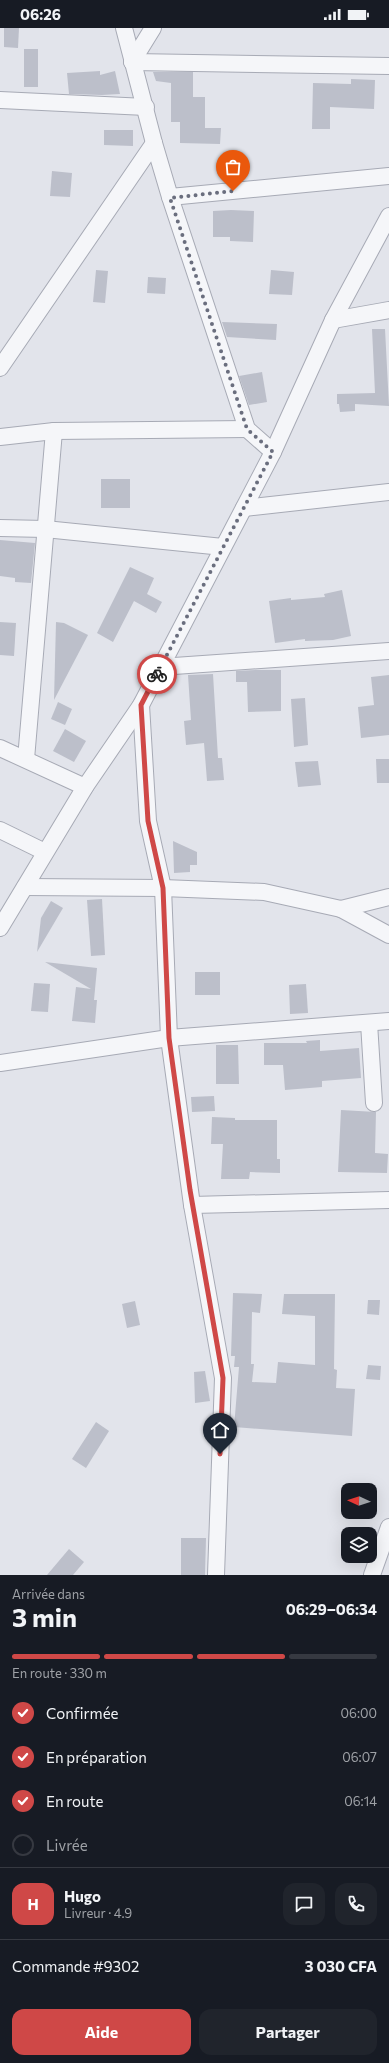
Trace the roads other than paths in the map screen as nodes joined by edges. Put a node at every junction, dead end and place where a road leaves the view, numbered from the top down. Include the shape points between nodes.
1 (124, 28) edge
2 (153, 28) edge
3 (132, 62) junction
4 (389, 66) edge
5 (0, 100) edge
6 (146, 106) junction
7 (154, 143) junction
8 (389, 176) edge
9 (170, 198) junction
10 (389, 216) edge
11 (389, 310) edge
12 (333, 320) junction
13 (0, 368) edge
14 (247, 429) junction
15 (54, 431) junction
16 (0, 436) edge
17 (273, 452) junction
18 (389, 492) edge
19 (244, 508) junction
20 (0, 528) edge
21 (45, 529) junction
22 (223, 547) junction
23 (389, 652) edge
24 (160, 667) junction
25 (141, 705) junction
26 (0, 748) edge
27 (26, 759) junction
28 (85, 787) junction
29 (0, 830) edge
30 (46, 852) junction
31 (25, 887) junction
32 (163, 888) junction
33 (389, 897) edge
34 (341, 909) junction
35 (0, 928) edge
36 (389, 935) edge
37 (389, 1021) edge
38 (369, 1023) junction
39 (169, 1038) junction
40 (0, 1063) edge
41 (374, 1103) dead end
42 (389, 1200) edge
43 (192, 1205) junction
44 (389, 1527) edge
45 (216, 1575) edge
46 (372, 1575) edge

1 - 3 street
2 - 3 street
3 - 4 street
3 - 6 street
5 - 6 street
6 - 7 street
7 - 9 street
7 - 13 street
8 - 9 street
9 - 14 street
10 - 12 street
11 - 12 street
12 - 17 street
14 - 15 street
14 - 17 street
15 - 16 street
15 - 21 street
17 - 19 street
18 - 19 street
19 - 22 street
20 - 21 street
21 - 22 street
21 - 27 street
22 - 24 street
23 - 24 street
24 - 25 street
25 - 28 street
25 - 32 street via 148,821
26 - 27 street
27 - 28 street
28 - 30 street
29 - 30 street
30 - 31 street
31 - 32 street
31 - 35 street
32 - 34 street via 264,892
32 - 39 street
33 - 34 street
34 - 36 street
37 - 38 street
38 - 39 street
38 - 41 street
39 - 40 street
39 - 43 street
42 - 43 street
43 - 45 street via 223,1378
44 - 46 street

